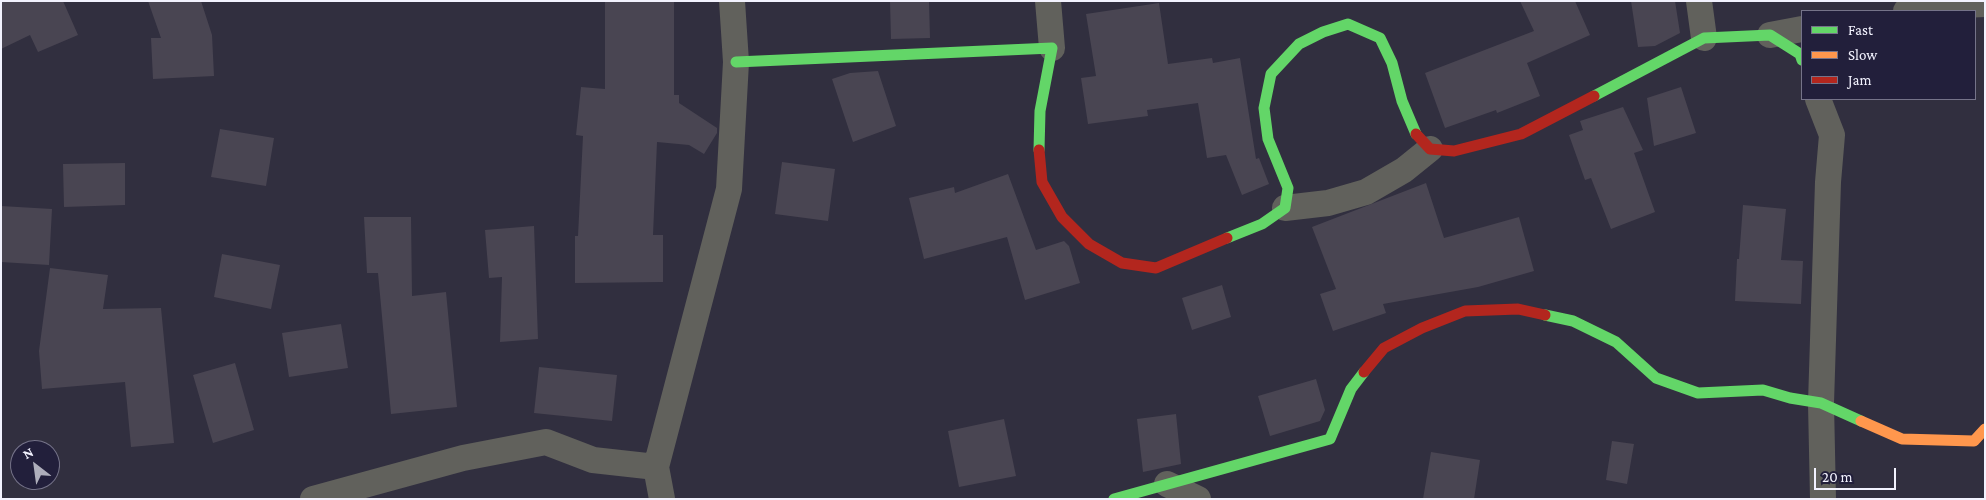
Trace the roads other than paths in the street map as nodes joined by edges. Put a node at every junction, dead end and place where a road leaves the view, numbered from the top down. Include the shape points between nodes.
1 (732, 1) edge
2 (1048, 1) edge
3 (1698, 1) edge
4 (1985, 4) edge
5 (1913, 10) edge
6 (1801, 29) edge
7 (1770, 35) junction
8 (1704, 38) junction
9 (1052, 48) junction
10 (1801, 57) edge
11 (736, 62) junction
12 (1818, 100) edge
13 (1430, 149) junction
14 (1285, 208) junction
15 (1821, 403) junction
16 (1985, 428) edge
17 (656, 468) junction
18 (1167, 484) junction
19 (314, 499) edge
20 (662, 499) edge
21 (1114, 499) edge
22 (1198, 499) edge
23 (1823, 499) edge

1 - 11 street
2 - 9 street
3 - 8 street
4 - 5 street
6 - 7 street
7 - 8 street
7 - 10 street
8 - 13 street via 1521,134 1454,151
9 - 11 street
9 - 14 street via 1040,110 1038,143 1042,182 1062,217 1089,244 1122,263 1156,268 1262,224
11 - 17 street via 729,189
12 - 15 street via 1832,135
13 - 14 street via 1404,170 1366,192 1328,203
13 - 14 street via 1414,132 1392,63 1380,38 1348,24 1324,32 1298,44 1271,74 1264,108 1268,139 1288,188
15 - 16 street via 1902,439 1974,441
15 - 18 street via 1763,390 1698,392 1656,378 1616,342 1573,321 1518,309 1465,311 1384,348 1351,389 1330,439
15 - 23 street
17 - 19 street via 594,460 546,442 463,458
17 - 20 street
18 - 21 street
18 - 22 street

